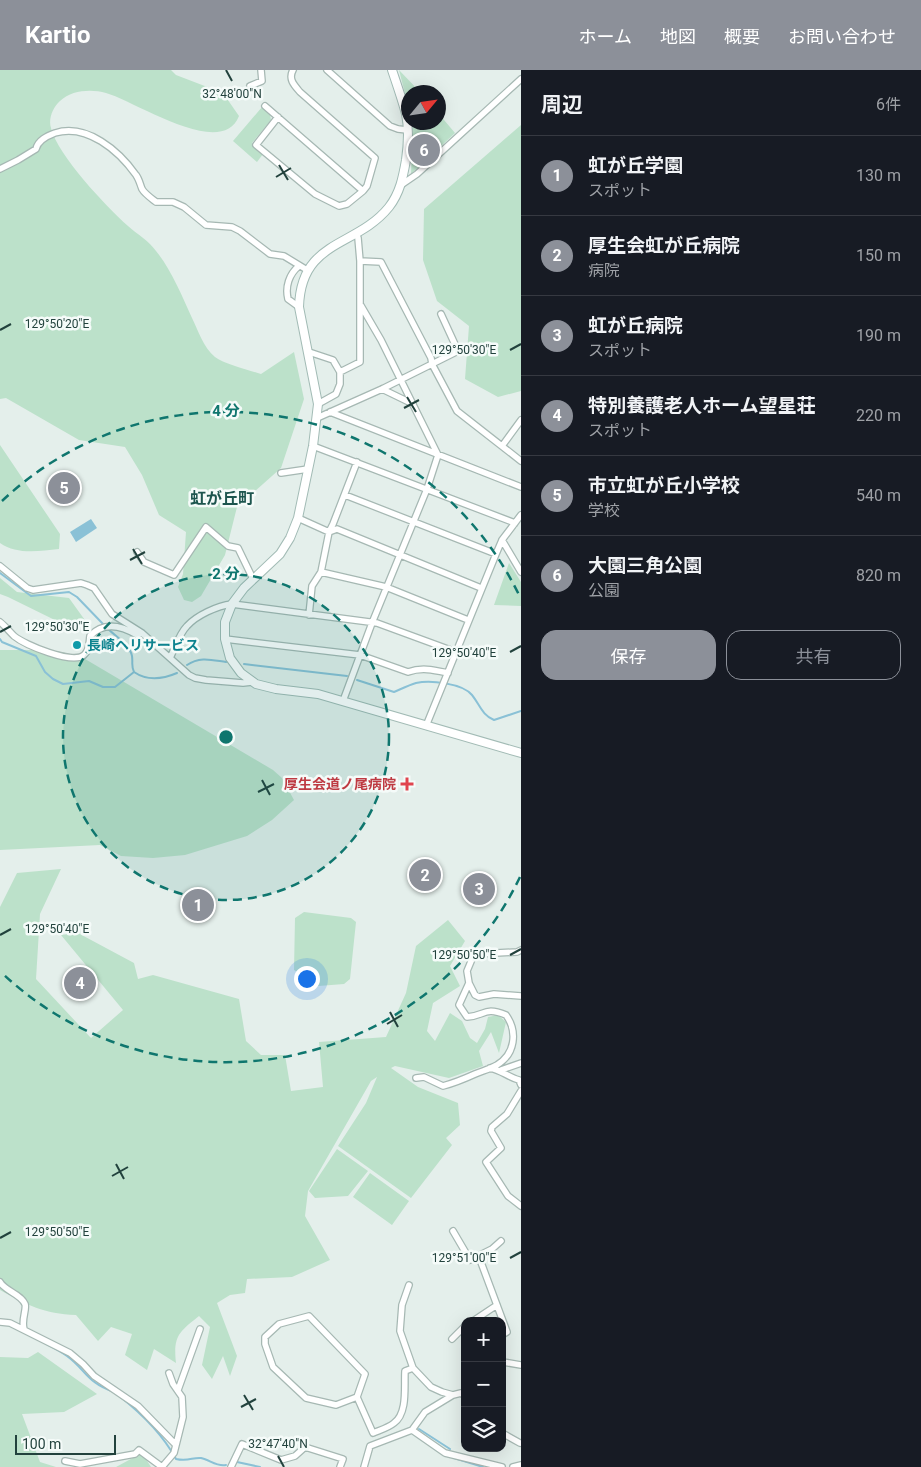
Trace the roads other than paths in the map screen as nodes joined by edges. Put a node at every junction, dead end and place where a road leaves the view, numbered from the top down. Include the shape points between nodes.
1 (261, 70) edge
2 (292, 70) edge
3 (327, 70) edge
4 (392, 70) edge
5 (521, 79) edge
6 (250, 86) dead end
7 (401, 98) edge
8 (265, 106) dead end
9 (278, 117) junction
10 (401, 129) edge
11 (407, 130) edge
12 (0, 169) edge
13 (401, 185) junction
14 (363, 190) junction
15 (356, 233) junction
16 (360, 261) junction
17 (299, 266) junction
18 (307, 270) junction
19 (360, 304) junction
20 (299, 307) junction
21 (441, 314) dead end
22 (309, 352) junction
23 (432, 364) junction
24 (340, 372) junction
25 (400, 380) junction
26 (382, 390) junction
27 (318, 404) junction
28 (413, 404) junction
29 (330, 412) junction
30 (317, 418) junction
31 (521, 420) edge
32 (313, 446) junction
33 (502, 446) junction
34 (438, 454) junction
35 (521, 461) edge
36 (357, 462) junction
37 (308, 469) junction
38 (281, 473) dead end
39 (521, 487) edge
40 (427, 489) junction
41 (345, 496) junction
42 (521, 515) edge
43 (298, 518) junction
44 (413, 523) junction
45 (515, 523) junction
46 (329, 532) junction
47 (502, 540) junction
48 (137, 552) dead end
49 (400, 554) junction
50 (496, 554) junction
51 (0, 566) edge
52 (321, 572) junction
53 (521, 572) edge
54 (253, 580) junction
55 (386, 587) junction
56 (481, 588) junction
57 (232, 604) junction
58 (309, 615) junction
59 (468, 620) junction
60 (0, 622) edge
61 (372, 622) junction
62 (142, 634) junction
63 (225, 639) junction
64 (456, 652) junction
65 (360, 655) junction
66 (170, 658) junction
67 (448, 673) junction
68 (252, 682) junction
69 (343, 701) junction
70 (426, 726) junction
71 (521, 752) edge
72 (521, 950) edge
73 (469, 983) junction
74 (521, 996) edge
75 (521, 1062) edge
76 (490, 1068) junction
77 (501, 1070) junction
78 (416, 1078) dead end
79 (521, 1085) edge
80 (521, 1091) edge
81 (521, 1206) edge
82 (453, 1231) dead end
83 (501, 1241) dead end
84 (479, 1257) junction
85 (0, 1282) edge
86 (409, 1285) dead end
87 (497, 1305) junction
88 (479, 1317) edge
89 (501, 1317) edge
90 (0, 1322) edge
91 (24, 1329) junction
92 (200, 1329) dead end
93 (461, 1330) edge
94 (452, 1339) dead end
95 (503, 1362) edge
96 (521, 1364) edge
97 (413, 1368) junction
98 (169, 1373) dead end
99 (178, 1390) junction
100 (461, 1393) edge
101 (453, 1395) junction
102 (357, 1397) junction
103 (412, 1430) junction
104 (506, 1435) edge
105 (520, 1443) edge
106 (175, 1444) junction
107 (65, 1461) dead end
108 (521, 1465) edge
109 (231, 1467) edge
110 (340, 1467) edge
111 (364, 1467) edge
112 (502, 1467) edge
113 (512, 1467) edge

1 - 6 street via 262,81
2 - 14 street via 291,80 301,93 375,158
3 - 10 street via 390,126
4 - 7 street
5 - 13 street
8 - 9 street
9 - 14 street
9 - 14 street via 256,144 315,194 339,206 347,204
11 - 13 street
12 - 17 street via 36,149 46,136 66,131 84,133 103,142 156,202 173,202 184,207 206,226 232,227 270,254 284,256
13 - 15 street via 380,217
15 - 16 street
15 - 18 street via 320,254
16 - 19 street
16 - 23 street via 380,262
17 - 18 street
17 - 20 street via 287,287 288,299
18 - 20 street
19 - 24 street via 360,362
19 - 25 street
20 - 22 street
21 - 23 street via 458,351
22 - 24 street via 333,360
22 - 27 street
23 - 25 street
23 - 33 street via 457,411
24 - 27 street via 336,394
25 - 26 street
25 - 28 street
26 - 28 street
26 - 29 street
27 - 30 street
28 - 34 street
29 - 30 street
29 - 34 street
30 - 32 street
31 - 33 street
32 - 36 street
32 - 37 street
33 - 35 street
34 - 39 street
34 - 40 street
36 - 40 street
36 - 41 street
37 - 38 street
37 - 43 street
40 - 44 street
40 - 45 street
41 - 44 street
41 - 46 street
42 - 45 street
43 - 46 street
43 - 54 street via 280,554
44 - 49 street
44 - 50 street
45 - 47 street
46 - 49 street via 337,529
46 - 52 street
47 - 50 street
47 - 53 street
48 - 54 street via 144,562 174,576 206,527 228,546 238,548
49 - 55 street
49 - 56 street
50 - 56 street
51 - 62 street via 33,590 87,584 94,588 112,614
52 - 55 street
52 - 58 street via 312,586
54 - 57 street
55 - 59 street
55 - 61 street
56 - 59 street
57 - 58 street
57 - 63 street via 225,622
57 - 66 street via 222,605 186,627
58 - 61 street
59 - 64 street
60 - 62 street via 31,645 56,655 77,658 87,652 90,636 101,629 116,626
61 - 64 street
61 - 65 street
62 - 66 street
63 - 65 street
63 - 68 street via 230,658
64 - 67 street
65 - 67 street via 408,672 426,669
65 - 69 street
66 - 68 street via 195,678
67 - 70 street
68 - 69 street
69 - 70 street
70 - 71 street
72 - 73 street via 477,954 467,972
73 - 74 street via 474,995 479,997 494,994
73 - 76 street via 459,1005 466,1017 488,1010 506,1015 514,1035 510,1054
75 - 77 street
76 - 77 street
76 - 78 street via 443,1086 424,1077
77 - 79 street via 519,1080
80 - 81 street via 507,1114 492,1127 501,1148 486,1162 508,1196
82 - 84 street via 470,1260
83 - 84 street
84 - 87 street
85 - 91 street via 25,1302
86 - 97 street via 402,1304 400,1331
87 - 88 street
87 - 89 street
90 - 91 street via 10,1322
91 - 106 street via 70,1353 94,1376 138,1406
92 - 99 street
93 - 94 street
95 - 96 street
97 - 101 street via 431,1387
97 - 102 street via 405,1371 403,1405 399,1419 393,1425 373,1433
98 - 99 street
99 - 106 street via 183,1417
100 - 101 street
101 - 103 street via 425,1412
102 - 102 street via 336,1405 306,1398 272,1367 265,1337 279,1324 309,1316 364,1374
103 - 111 street via 370,1446
103 - 112 street via 445,1453
104 - 105 street
106 - 107 street via 174,1453 162,1467 139,1450 135,1454 80,1464
108 - 113 street
109 - 110 street via 242,1444 281,1460 295,1456 305,1447 343,1460

